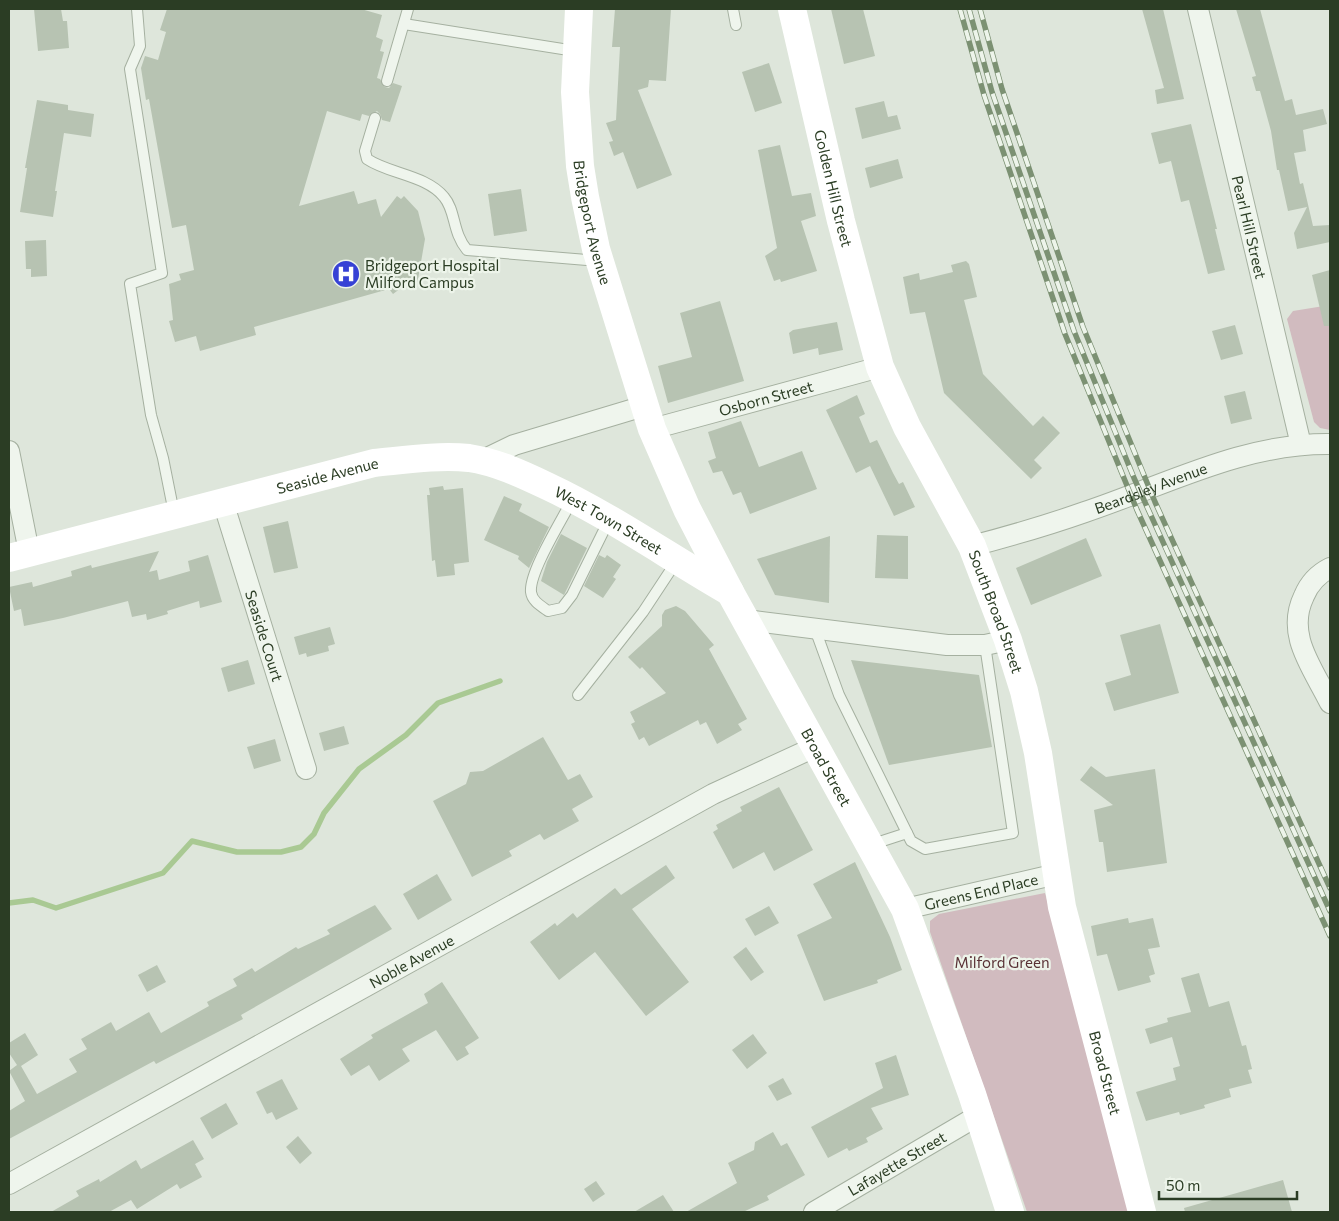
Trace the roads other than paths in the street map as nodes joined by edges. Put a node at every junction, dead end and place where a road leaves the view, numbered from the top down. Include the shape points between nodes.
1 (137, 9) edge
2 (408, 9) edge
3 (580, 9) edge
4 (733, 9) edge
5 (792, 9) edge
6 (1198, 9) edge
7 (404, 24) junction
8 (736, 25) dead end
9 (576, 51) junction
10 (386, 81) dead end
11 (375, 118) dead end
12 (600, 261) junction
13 (880, 367) junction
14 (648, 417) junction
15 (1330, 444) edge
16 (1301, 445) junction
17 (9, 451) edge
18 (481, 461) junction
19 (572, 499) junction
20 (222, 502) junction
21 (174, 514) junction
22 (610, 519) junction
23 (972, 546) junction
24 (19, 555) edge
25 (677, 561) junction
26 (1330, 568) edge
27 (730, 592) junction
28 (746, 620) junction
29 (815, 629) junction
30 (997, 642) junction
31 (578, 694) dead end
32 (1330, 703) edge
33 (817, 746) junction
34 (306, 769) dead end
35 (907, 833) junction
36 (870, 845) junction
37 (1056, 874) junction
38 (905, 909) junction
39 (979, 1115) junction
40 (9, 1184) edge
41 (814, 1212) edge
42 (1010, 1212) edge
43 (1142, 1212) edge

1 - 21 lane via 140,46 130,69 162,273 130,284 151,415
2 - 7 lane
3 - 9 main road, Bridgeport Avenue
4 - 8 lane
5 - 13 main road, Golden Hill Street via 841,221
6 - 16 street, Pearl Hill Street
7 - 9 lane
7 - 10 lane
9 - 12 main road, Bridgeport Avenue via 580,166
11 - 12 lane via 365,152 367,159 377,166 426,184 444,197 458,239 467,250
12 - 14 main road, Bridgeport Avenue
13 - 14 street, Osborn Street
13 - 23 main road, South Broad Street via 907,427
14 - 18 street, Seaside Avenue via 514,445
14 - 27 main road, Broad Street via 679,493
15 - 16 street, Beardsley Avenue
16 - 23 street, Beardsley Avenue via 1197,468 1085,512
17 - 24 street
18 - 19 main road, West Town Street via 527,477
18 - 20 main road, Seaside Avenue via 427,458 374,463
19 - 22 main road, West Town Street
19 - 22 lane via 533,576 531,592 535,602 548,611 562,608 572,595
20 - 21 main road, Seaside Avenue
20 - 34 street, Seaside Court
21 - 24 main road, Seaside Avenue
22 - 25 main road, West Town Street
23 - 30 main road, South Broad Street
25 - 27 main road, West Town Street
25 - 31 lane via 643,612
26 - 32 street via 1309,586 1300,602 1296,626 1298,638
27 - 28 main road, Broad Street
28 - 29 street
28 - 33 main road, Broad Street
29 - 30 street via 947,645
29 - 35 lane via 839,695
30 - 35 lane via 1013,833 925,849 911,841
30 - 37 main road, South Broad Street via 1032,722
33 - 36 main road, Broad Street
33 - 40 street, Noble Avenue via 713,794
35 - 36 lane
36 - 38 main road, Broad Street
37 - 38 street, Greens End Place
37 - 43 main road, Broad Street
38 - 39 main road, Broad Street
39 - 41 street, Lafayette Street
39 - 42 main road

